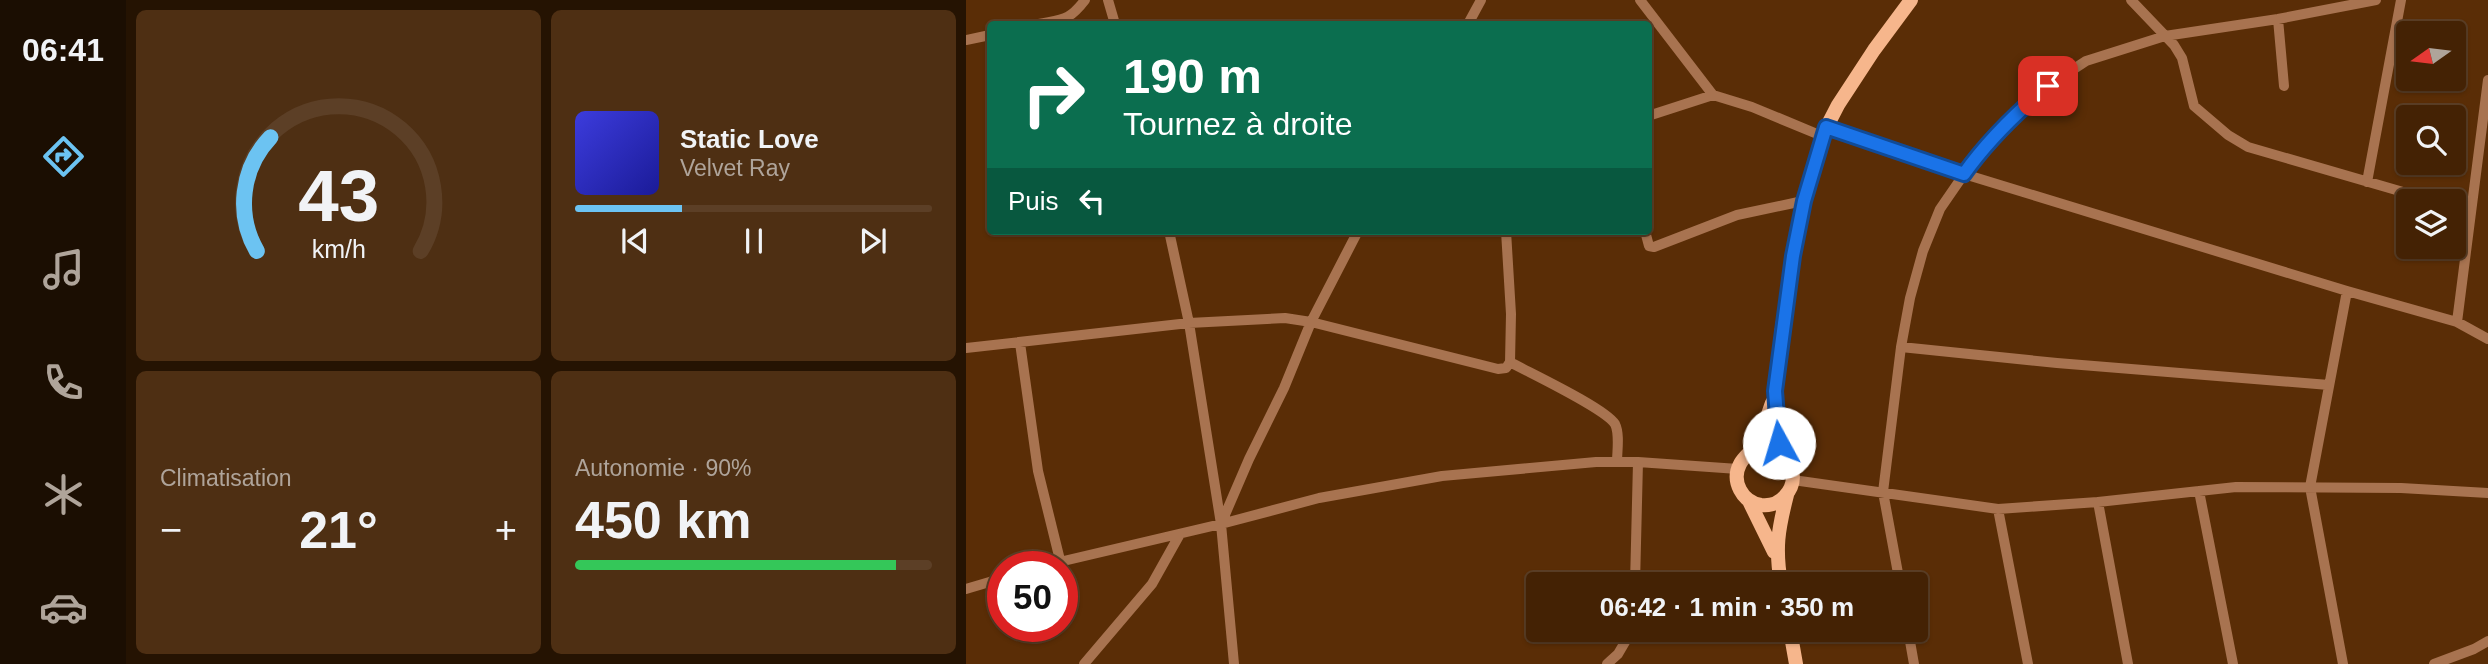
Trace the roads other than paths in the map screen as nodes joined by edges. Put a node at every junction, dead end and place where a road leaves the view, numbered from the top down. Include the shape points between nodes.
1 (1085, 0) edge
2 (1108, 0) edge
3 (1482, 0) edge
4 (1640, 0) edge
5 (1899, 0) edge
6 (1911, 0) edge
7 (2132, 0) edge
8 (2376, 0) edge
9 (2401, 0) edge
10 (1899, 16) junction
11 (2278, 19) junction
12 (1059, 21) edge
13 (1114, 21) edge
14 (1470, 21) edge
15 (987, 36) edge
16 (2165, 36) junction
17 (966, 40) edge
18 (2488, 80) edge
19 (2284, 86) dead end
20 (1713, 95) junction
21 (1652, 115) edge
22 (1824, 131) junction
23 (1964, 174) junction
24 (2367, 182) junction
25 (2396, 190) edge
26 (1804, 201) junction
27 (2466, 211) edge
28 (2471, 212) junction
29 (1171, 235) edge
30 (1356, 235) edge
31 (1506, 235) edge
32 (1646, 235) edge
33 (2347, 291) junction
34 (1311, 322) junction
35 (2457, 322) junction
36 (1189, 323) junction
37 (2488, 339) edge
38 (1020, 343) junction
39 (1901, 347) junction
40 (966, 348) edge
41 (1510, 362) junction
42 (2329, 385) junction
43 (1775, 391) junction
44 (1749, 454) junction
45 (1784, 457) junction
46 (1617, 462) junction
47 (1638, 462) junction
48 (1738, 469) junction
49 (1793, 480) junction
50 (2310, 487) junction
51 (2199, 491) junction
52 (1883, 492) junction
53 (2488, 493) edge
54 (1787, 495) junction
55 (1749, 501) junction
56 (2098, 502) junction
57 (1998, 509) junction
58 (1221, 524) junction
59 (1180, 534) junction
60 (1058, 551) edge
61 (1078, 556) edge
62 (1776, 556) junction
63 (1635, 572) edge
64 (1779, 572) edge
65 (1898, 572) edge
66 (987, 583) edge
67 (966, 589) edge
68 (2488, 641) edge
69 (1625, 642) edge
70 (1792, 642) edge
71 (1910, 642) edge
72 (1084, 664) edge
73 (1234, 664) edge
74 (1607, 664) edge
75 (1796, 664) edge
76 (1914, 664) edge
77 (2028, 664) edge
78 (2128, 664) edge
79 (2233, 664) edge
80 (2343, 664) edge
81 (2434, 664) edge

1 - 12 street via 1072,16
2 - 13 street
3 - 14 street
4 - 20 street
5 - 10 street
6 - 10 main road
7 - 16 street
8 - 11 street
9 - 24 street
10 - 22 main road
11 - 16 street
11 - 19 street
15 - 17 street
16 - 23 street via 2086,61 2048,86 2008,120
16 - 24 street via 2182,58 2194,106 2228,135 2248,147
18 - 28 street
20 - 21 street
20 - 22 street
22 - 23 street
22 - 26 main road
23 - 33 street
23 - 39 street via 1940,209 1923,251
24 - 25 street
26 - 32 street via 1737,215 1654,247 1648,246
26 - 43 main road
27 - 28 street
28 - 35 street
29 - 36 street
30 - 34 street
31 - 41 street
33 - 35 street
33 - 42 street
34 - 36 street via 1285,318
34 - 41 street via 1498,369
34 - 58 street
35 - 37 street
36 - 38 street
36 - 58 street
38 - 40 street
38 - 60 street via 1038,471
39 - 42 street
39 - 52 street
41 - 46 street via 1608,417 1617,430
42 - 50 street
43 - 44 main road via 1760,437
43 - 45 main road via 1776,428
44 - 45 main road via 1769,450
44 - 48 main road
45 - 49 main road
46 - 47 street
46 - 58 street via 1442,475 1319,498
47 - 48 street
47 - 63 street
48 - 55 main road via 1738,485
49 - 52 street
49 - 54 main road
50 - 51 street
50 - 53 street
50 - 80 street
51 - 56 street
51 - 79 street
52 - 57 street
52 - 65 street
54 - 55 main road via 1769,505
54 - 62 main road
55 - 62 main road
56 - 57 street
56 - 78 street
57 - 77 street
58 - 59 street
58 - 73 street
59 - 61 street
59 - 72 street via 1152,584
62 - 64 main road
66 - 67 street
68 - 81 street
69 - 74 street
70 - 75 main road
71 - 76 street

